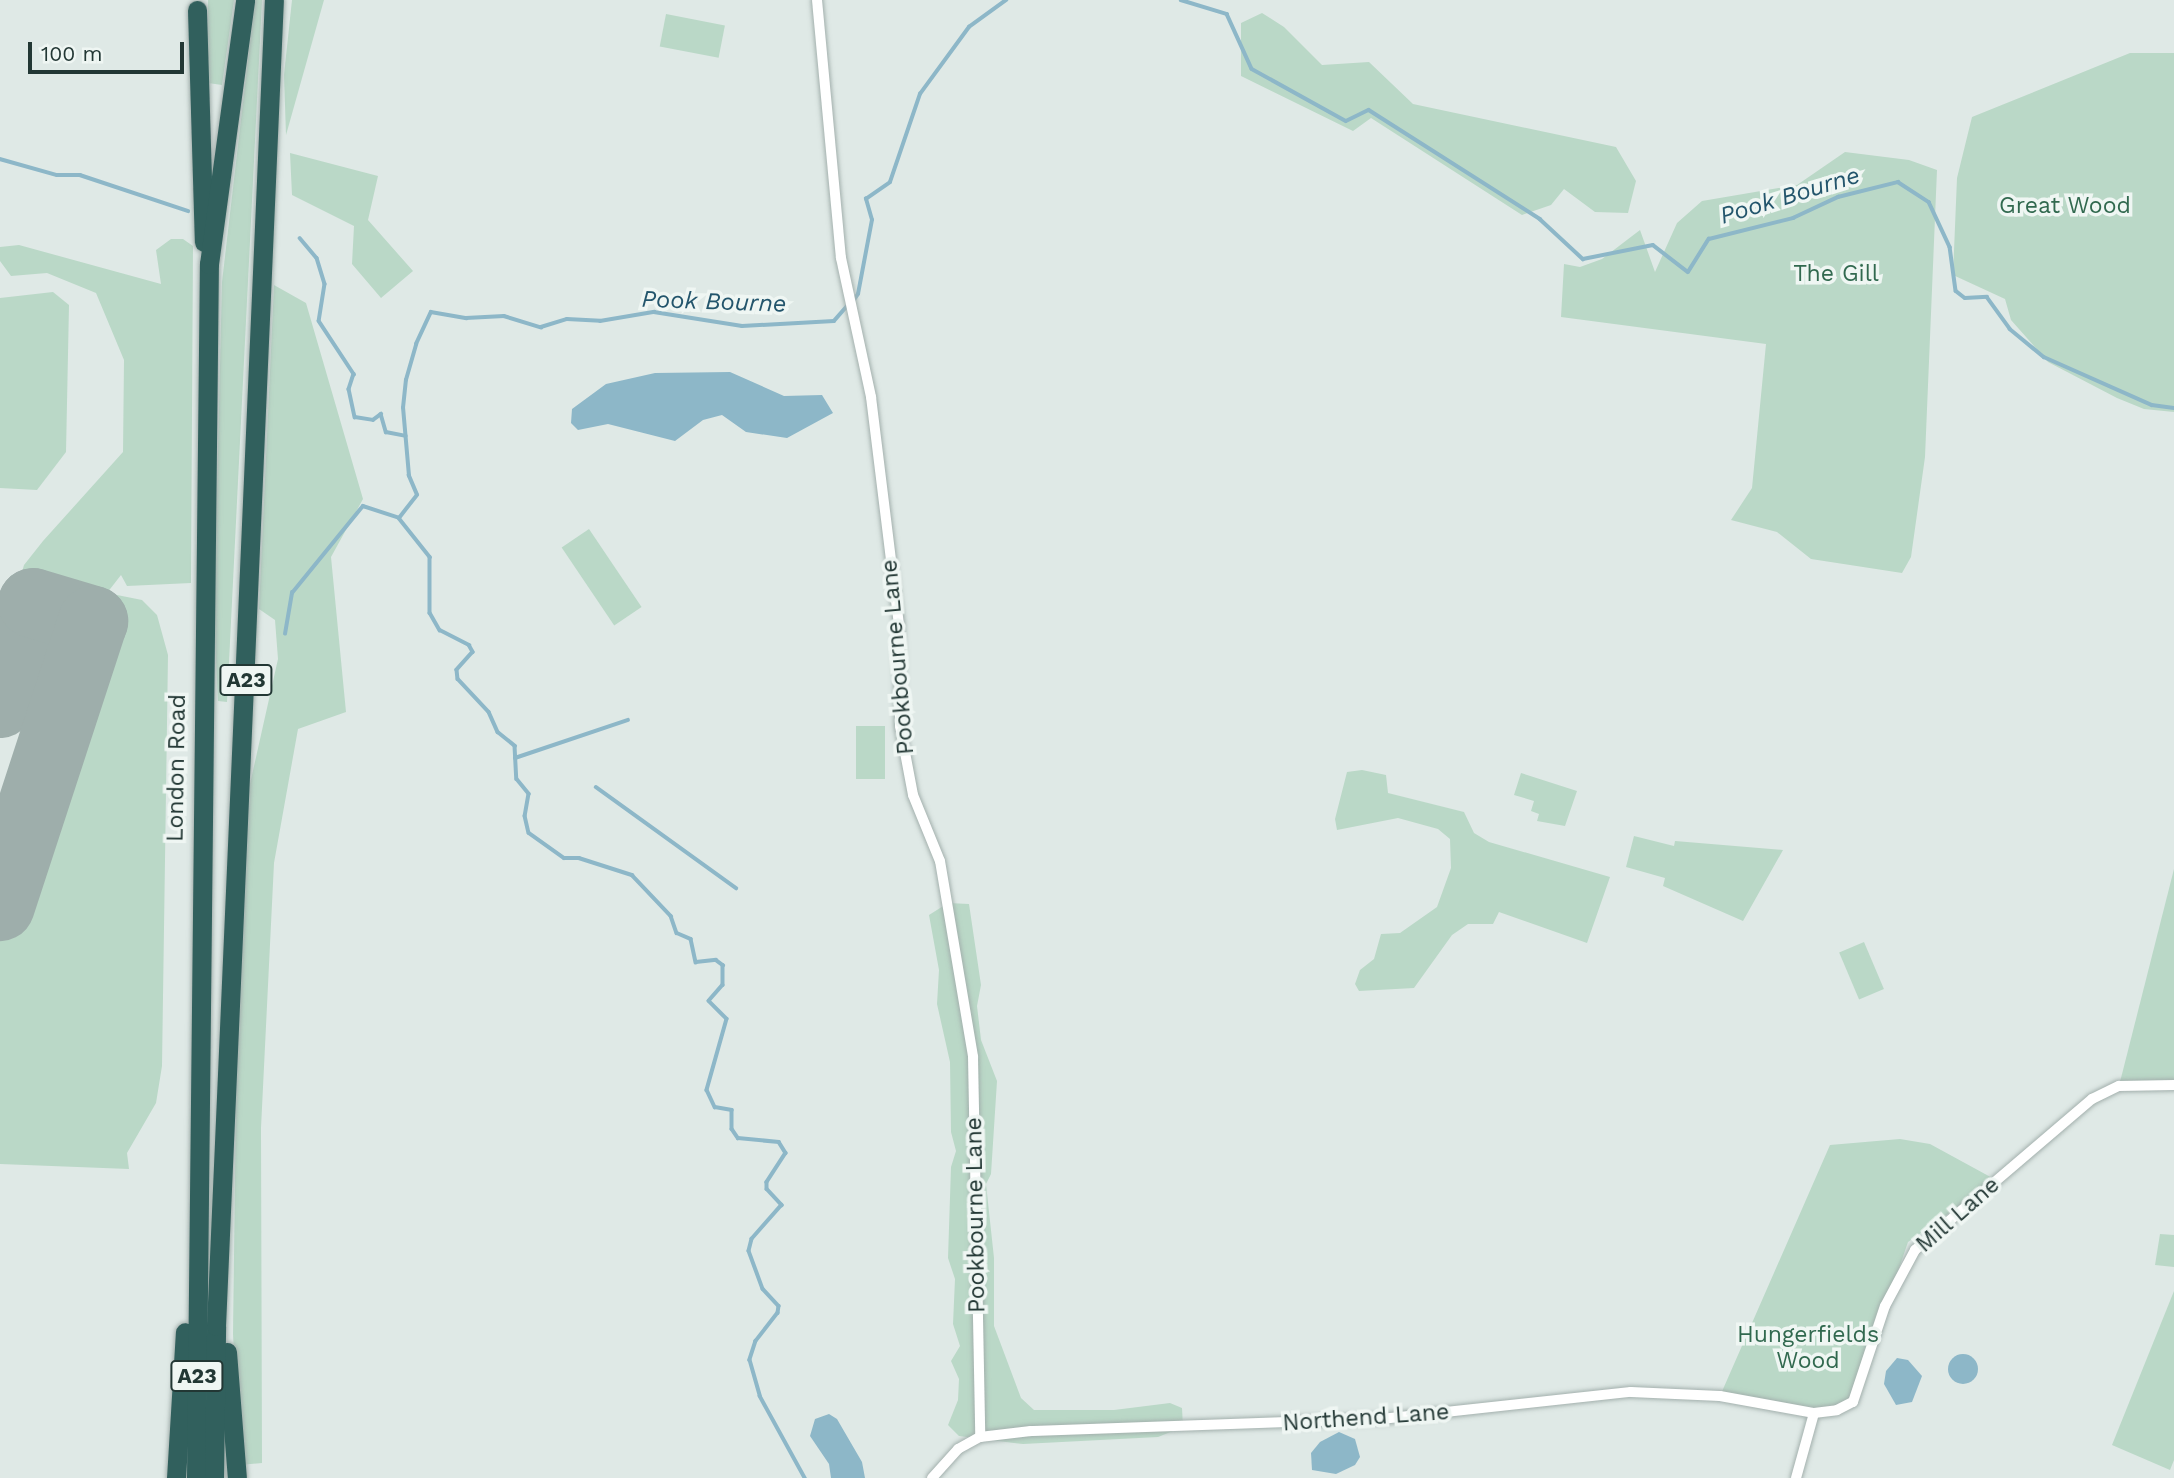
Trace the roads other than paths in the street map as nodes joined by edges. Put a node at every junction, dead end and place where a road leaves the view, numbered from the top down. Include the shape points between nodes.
1 (245, 0) edge
2 (274, 0) edge
3 (283, 0) edge
4 (817, 0) edge
5 (197, 10) dead end
6 (273, 35) junction
7 (209, 264) junction
8 (2174, 1085) edge
9 (198, 1273) junction
10 (216, 1326) junction
11 (1814, 1413) junction
12 (980, 1437) junction
13 (176, 1478) edge
14 (196, 1478) edge
15 (214, 1478) edge
16 (237, 1478) edge
17 (932, 1478) edge
18 (1796, 1478) edge

1 - 7 highway, A23
2 - 6 highway, A23
3 - 6 highway
4 - 12 street, Pookbourne Lane via 841,258 871,397 899,625 900,726 913,795 940,861 973,1057
5 - 7 highway via 203,238
6 - 10 highway, A23
7 - 9 highway, London Road / A23
8 - 11 street, Mill Lane via 2119,1086 2092,1099 1915,1250 1885,1306 1853,1402 1838,1410
9 - 13 highway via 188,1293
9 - 14 highway, A23
10 - 15 highway, A23
10 - 16 highway via 227,1349
11 - 12 street, Northend Lane via 1720,1396 1631,1392 1381,1419 1031,1431
11 - 18 street
12 - 17 street, Northend Lane via 958,1449

